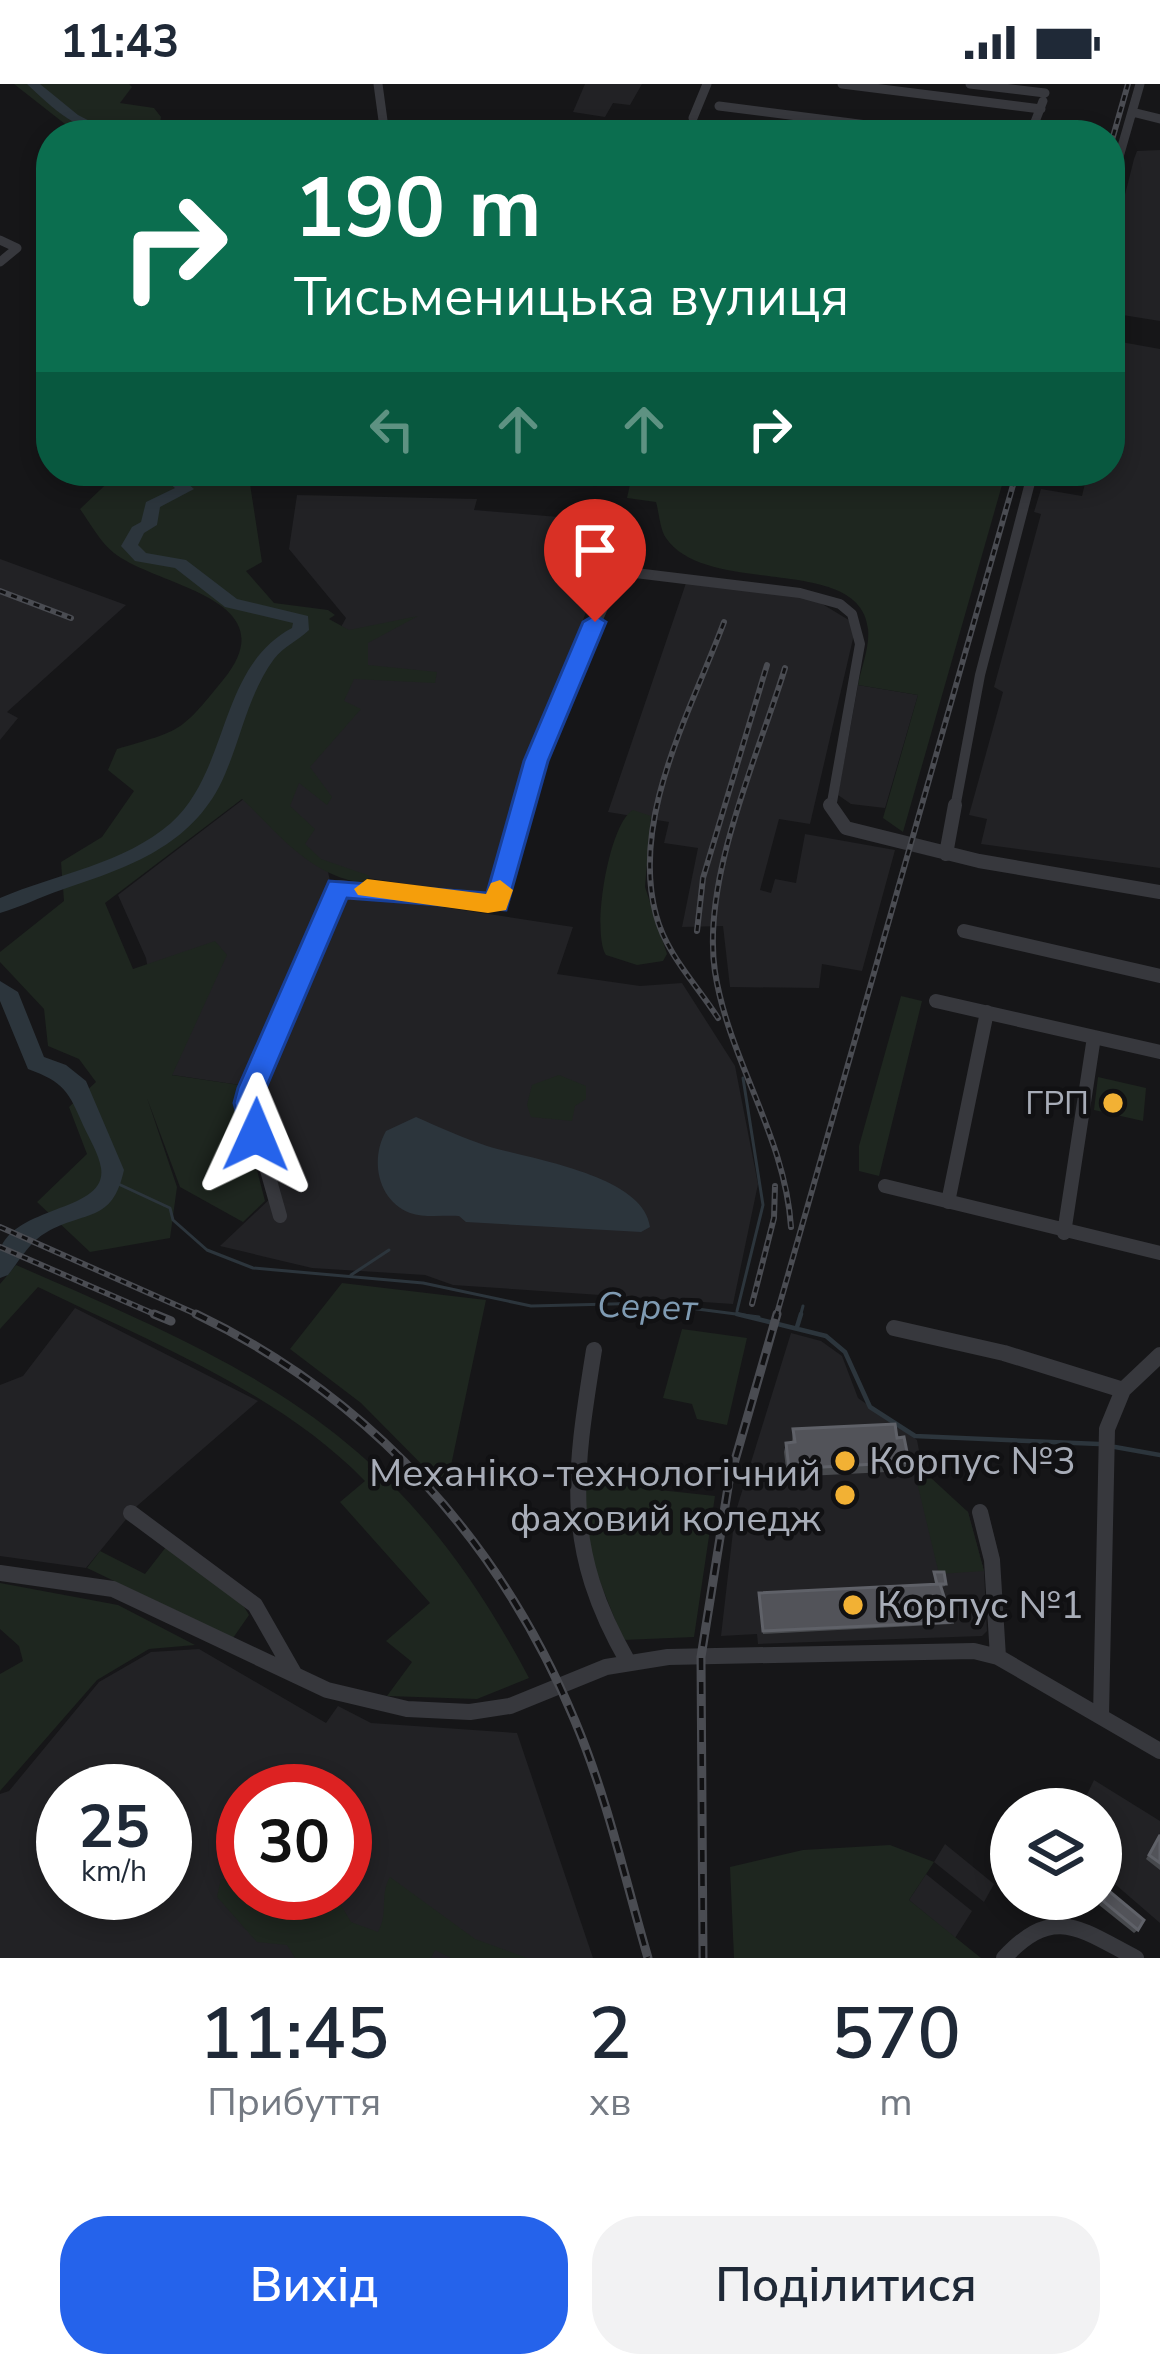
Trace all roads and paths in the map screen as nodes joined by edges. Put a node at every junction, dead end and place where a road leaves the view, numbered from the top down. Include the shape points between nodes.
1 (378, 84) edge
2 (707, 84) edge
3 (842, 84) edge
4 (970, 84) edge
5 (1140, 84) edge
6 (1046, 88) edge
7 (719, 106) dead end
8 (1041, 109) junction
9 (1132, 112) junction
10 (693, 118) dead end
11 (1160, 119) edge
12 (383, 120) edge
13 (828, 120) edge
14 (1036, 120) edge
15 (1125, 136) edge
16 (0, 240) edge
17 (0, 262) edge
18 (1029, 486) edge
19 (946, 854) junction
20 (1160, 892) edge
21 (964, 931) dead end
22 (1160, 976) edge
23 (936, 1001) dead end
24 (987, 1012) junction
25 (1094, 1036) junction
26 (1160, 1052) edge
27 (885, 1186) dead end
28 (948, 1202) junction
29 (280, 1216) dead end
30 (1064, 1233) junction
31 (1160, 1252) edge
32 (894, 1328) dead end
33 (594, 1350) dead end
34 (1160, 1355) edge
35 (1123, 1390) junction
36 (980, 1512) dead end
37 (131, 1513) dead end
38 (0, 1573) edge
39 (998, 1657) junction
40 (628, 1662) junction
41 (296, 1676) junction
42 (1101, 1716) junction
43 (1160, 1751) edge
44 (1131, 1957) edge
45 (1004, 1958) edge

1 - 12 street
2 - 10 street
3 - 8 street
4 - 6 street
5 - 9 street
6 - 8 street
7 - 13 street
8 - 14 street
9 - 11 street
9 - 15 street
16 - 17 street via 17,248
18 - 19 street via 980,675
19 - 20 street
19 - 29 street via 859,834 829,808 862,632 849,611 806,592 619,571 536,761 497,903 338,887 248,1103
21 - 22 street
23 - 24 street
24 - 25 street
24 - 28 street
25 - 26 street
25 - 30 street
27 - 28 street
28 - 30 street
30 - 31 street
32 - 35 street
33 - 40 street via 582,1426 581,1541 586,1576
34 - 35 street
35 - 42 street via 1106,1448
36 - 39 street
37 - 41 street via 255,1605
38 - 41 street via 113,1589
39 - 40 street via 944,1650
39 - 42 street
40 - 41 street via 510,1706 470,1712 379,1706
42 - 43 street
44 - 45 street via 1099,1933 1063,1924 1029,1933

